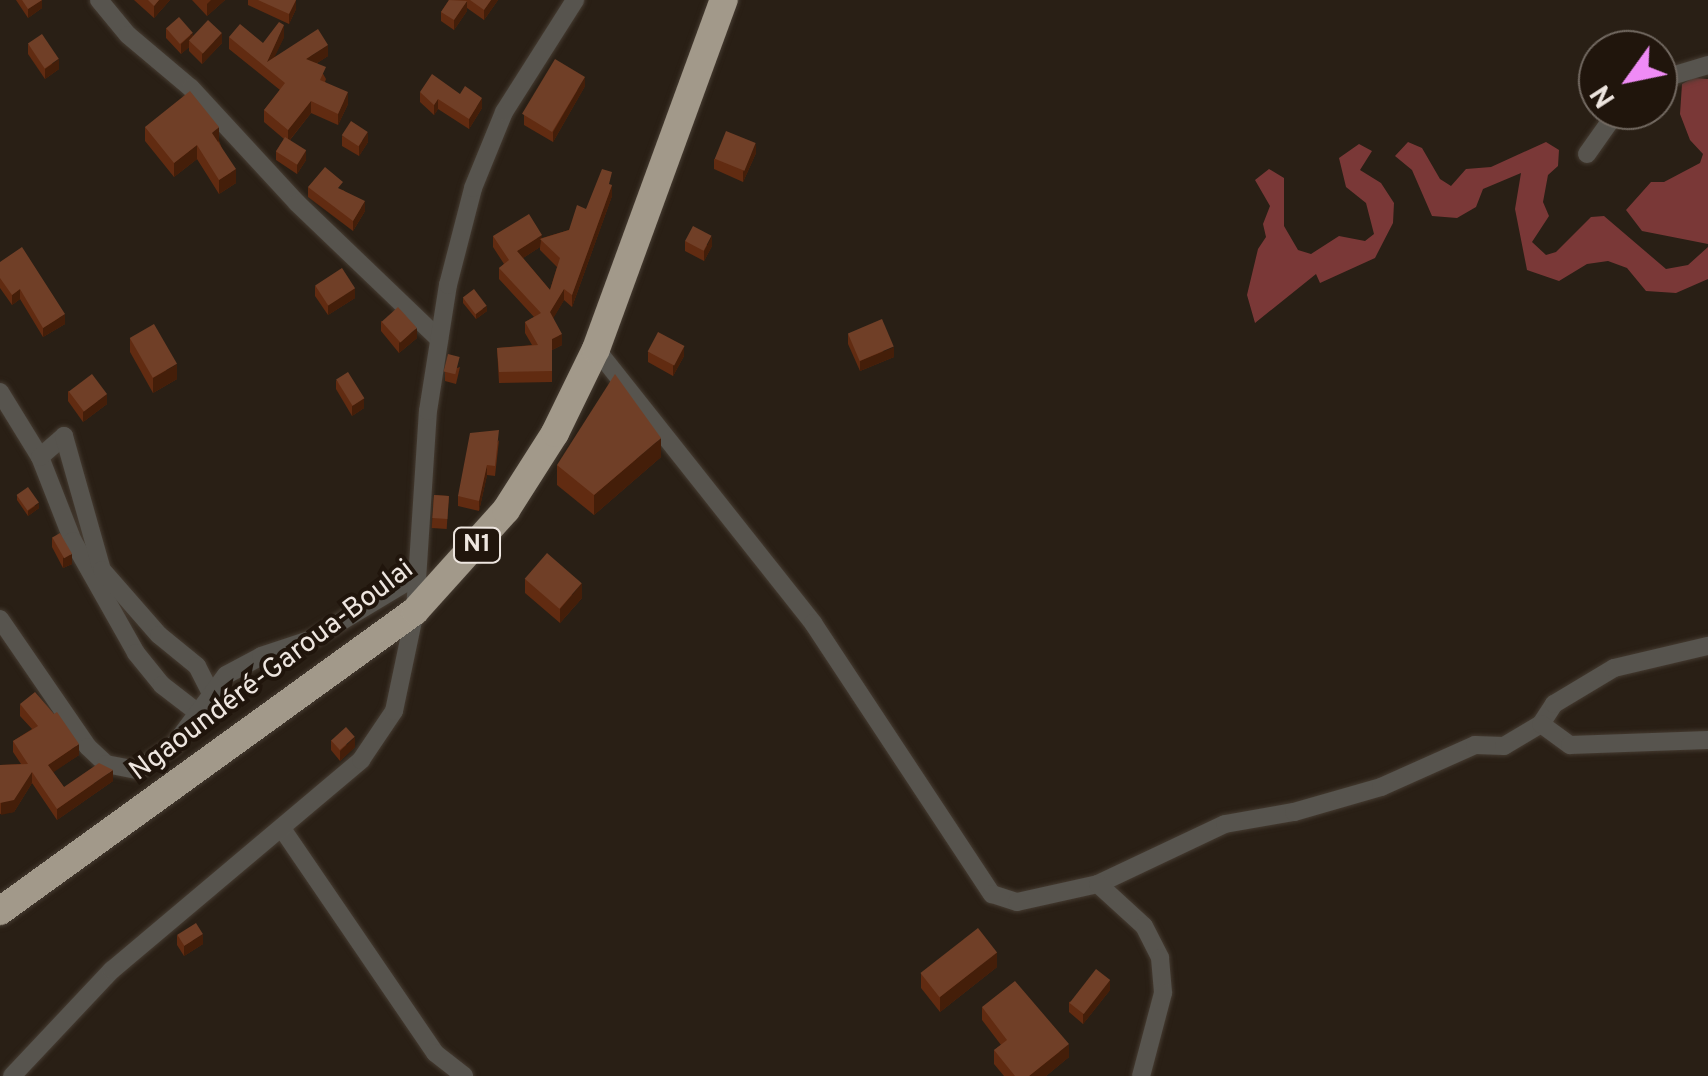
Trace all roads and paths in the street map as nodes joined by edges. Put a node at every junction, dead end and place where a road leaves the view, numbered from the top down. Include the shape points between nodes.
1 (99, 0) edge
2 (575, 0) edge
3 (724, 0) edge
4 (1708, 66) edge
5 (1678, 74) edge
6 (1604, 130) edge
7 (1587, 154) dead end
8 (439, 339) junction
9 (596, 349) junction
10 (0, 392) edge
11 (40, 456) junction
12 (417, 576) junction
13 (415, 612) junction
14 (0, 620) edge
15 (1708, 646) edge
16 (212, 693) junction
17 (197, 712) junction
18 (1541, 724) junction
19 (1708, 740) edge
20 (282, 830) junction
21 (1098, 884) junction
22 (0, 911) edge
23 (12, 1076) edge
24 (464, 1076) edge
25 (1141, 1076) edge

1 - 8 street
2 - 8 street via 504,112 473,188
3 - 9 highway, Ngaoundéré-Garoua-Boulai / N1
4 - 5 street
6 - 7 street
8 - 12 street
9 - 13 highway, Ngaoundéré-Garoua-Boulai / N1 via 555,433 506,510
9 - 21 street via 813,623 992,894 1017,902
10 - 11 street
11 - 16 street via 64,436 102,570 196,666
11 - 17 street via 73,540 136,653
12 - 13 street
12 - 16 street via 312,639 226,675
13 - 20 street via 394,711 361,760
13 - 22 highway, Ngaoundéré-Garoua-Boulai / N1
14 - 17 street via 106,764 137,770 174,745
15 - 18 street via 1614,668 1554,704
16 - 17 street
18 - 19 street via 1570,745
18 - 21 street via 1504,746 1474,745 1380,788 1226,824
20 - 23 street via 112,970
20 - 24 street via 435,1053
21 - 25 street via 1144,926 1160,958 1163,993

